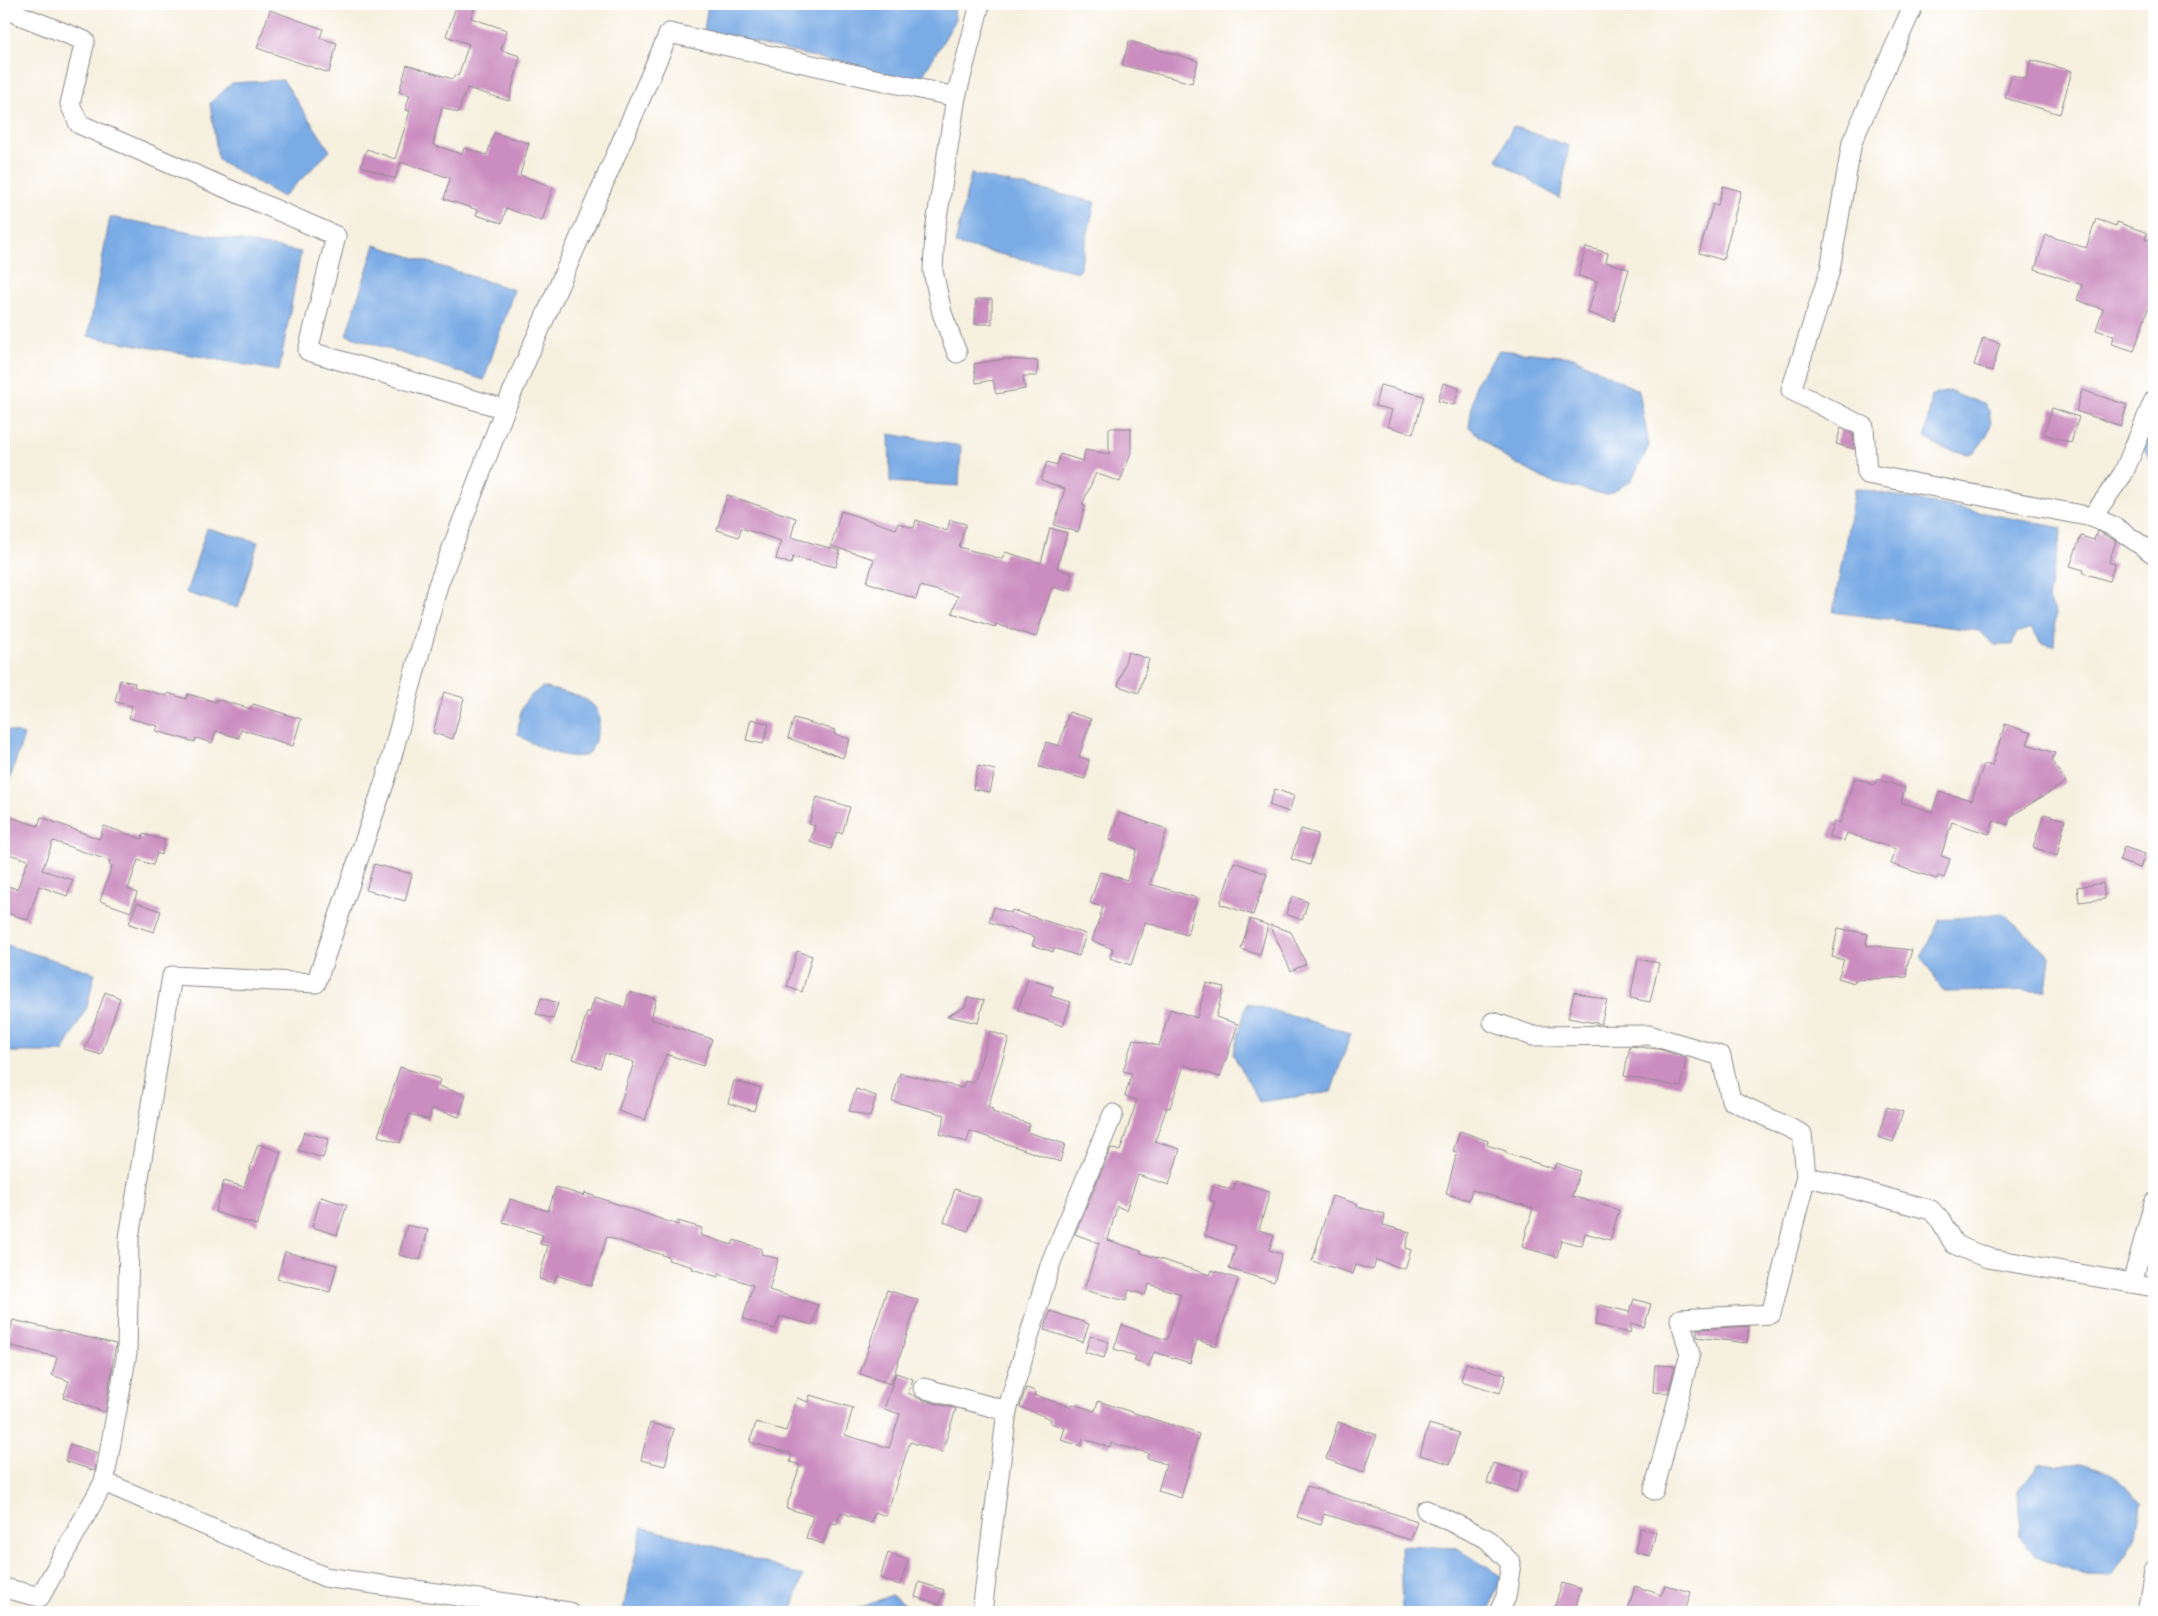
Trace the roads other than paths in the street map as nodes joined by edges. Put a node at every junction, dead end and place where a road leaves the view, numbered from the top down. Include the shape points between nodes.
1 (980, 4) edge
2 (1914, 4) edge
3 (4, 10) edge
4 (956, 97) junction
5 (957, 353) dead end
6 (2154, 400) edge
7 (505, 408) junction
8 (2092, 517) junction
9 (2154, 554) edge
10 (1493, 1022) dead end
11 (1113, 1114) dead end
12 (1806, 1176) junction
13 (2154, 1203) edge
14 (2132, 1283) junction
15 (2154, 1287) edge
16 (923, 1388) dead end
17 (1007, 1411) junction
18 (104, 1482) junction
19 (1654, 1490) dead end
20 (1426, 1510) dead end
21 (2154, 1570) edge
22 (4, 1588) edge
23 (569, 1612) edge
24 (982, 1612) edge
25 (1499, 1612) edge
26 (2147, 1612) edge

1 - 4 street
2 - 8 street via 1852,142 1830,270 1791,390 1864,427 1867,474
3 - 7 street via 85,41 70,104 79,124 336,236 308,350
4 - 5 street via 935,231 933,271 942,313
4 - 7 street via 669,33
6 - 8 street via 2123,474
7 - 18 street via 438,585 386,778 316,983 172,976 129,1238 127,1353
8 - 9 street
10 - 12 street via 1533,1036 1648,1034 1721,1056 1732,1100 1802,1134
11 - 17 street via 1051,1262
12 - 14 street via 1931,1210 1954,1244 1980,1255
12 - 19 street via 1771,1314 1680,1319 1690,1354
13 - 14 street
14 - 15 street
16 - 17 street
17 - 24 street
18 - 22 street via 40,1597
18 - 23 street via 325,1577
20 - 25 street via 1487,1539 1511,1563 1506,1598
21 - 26 street

